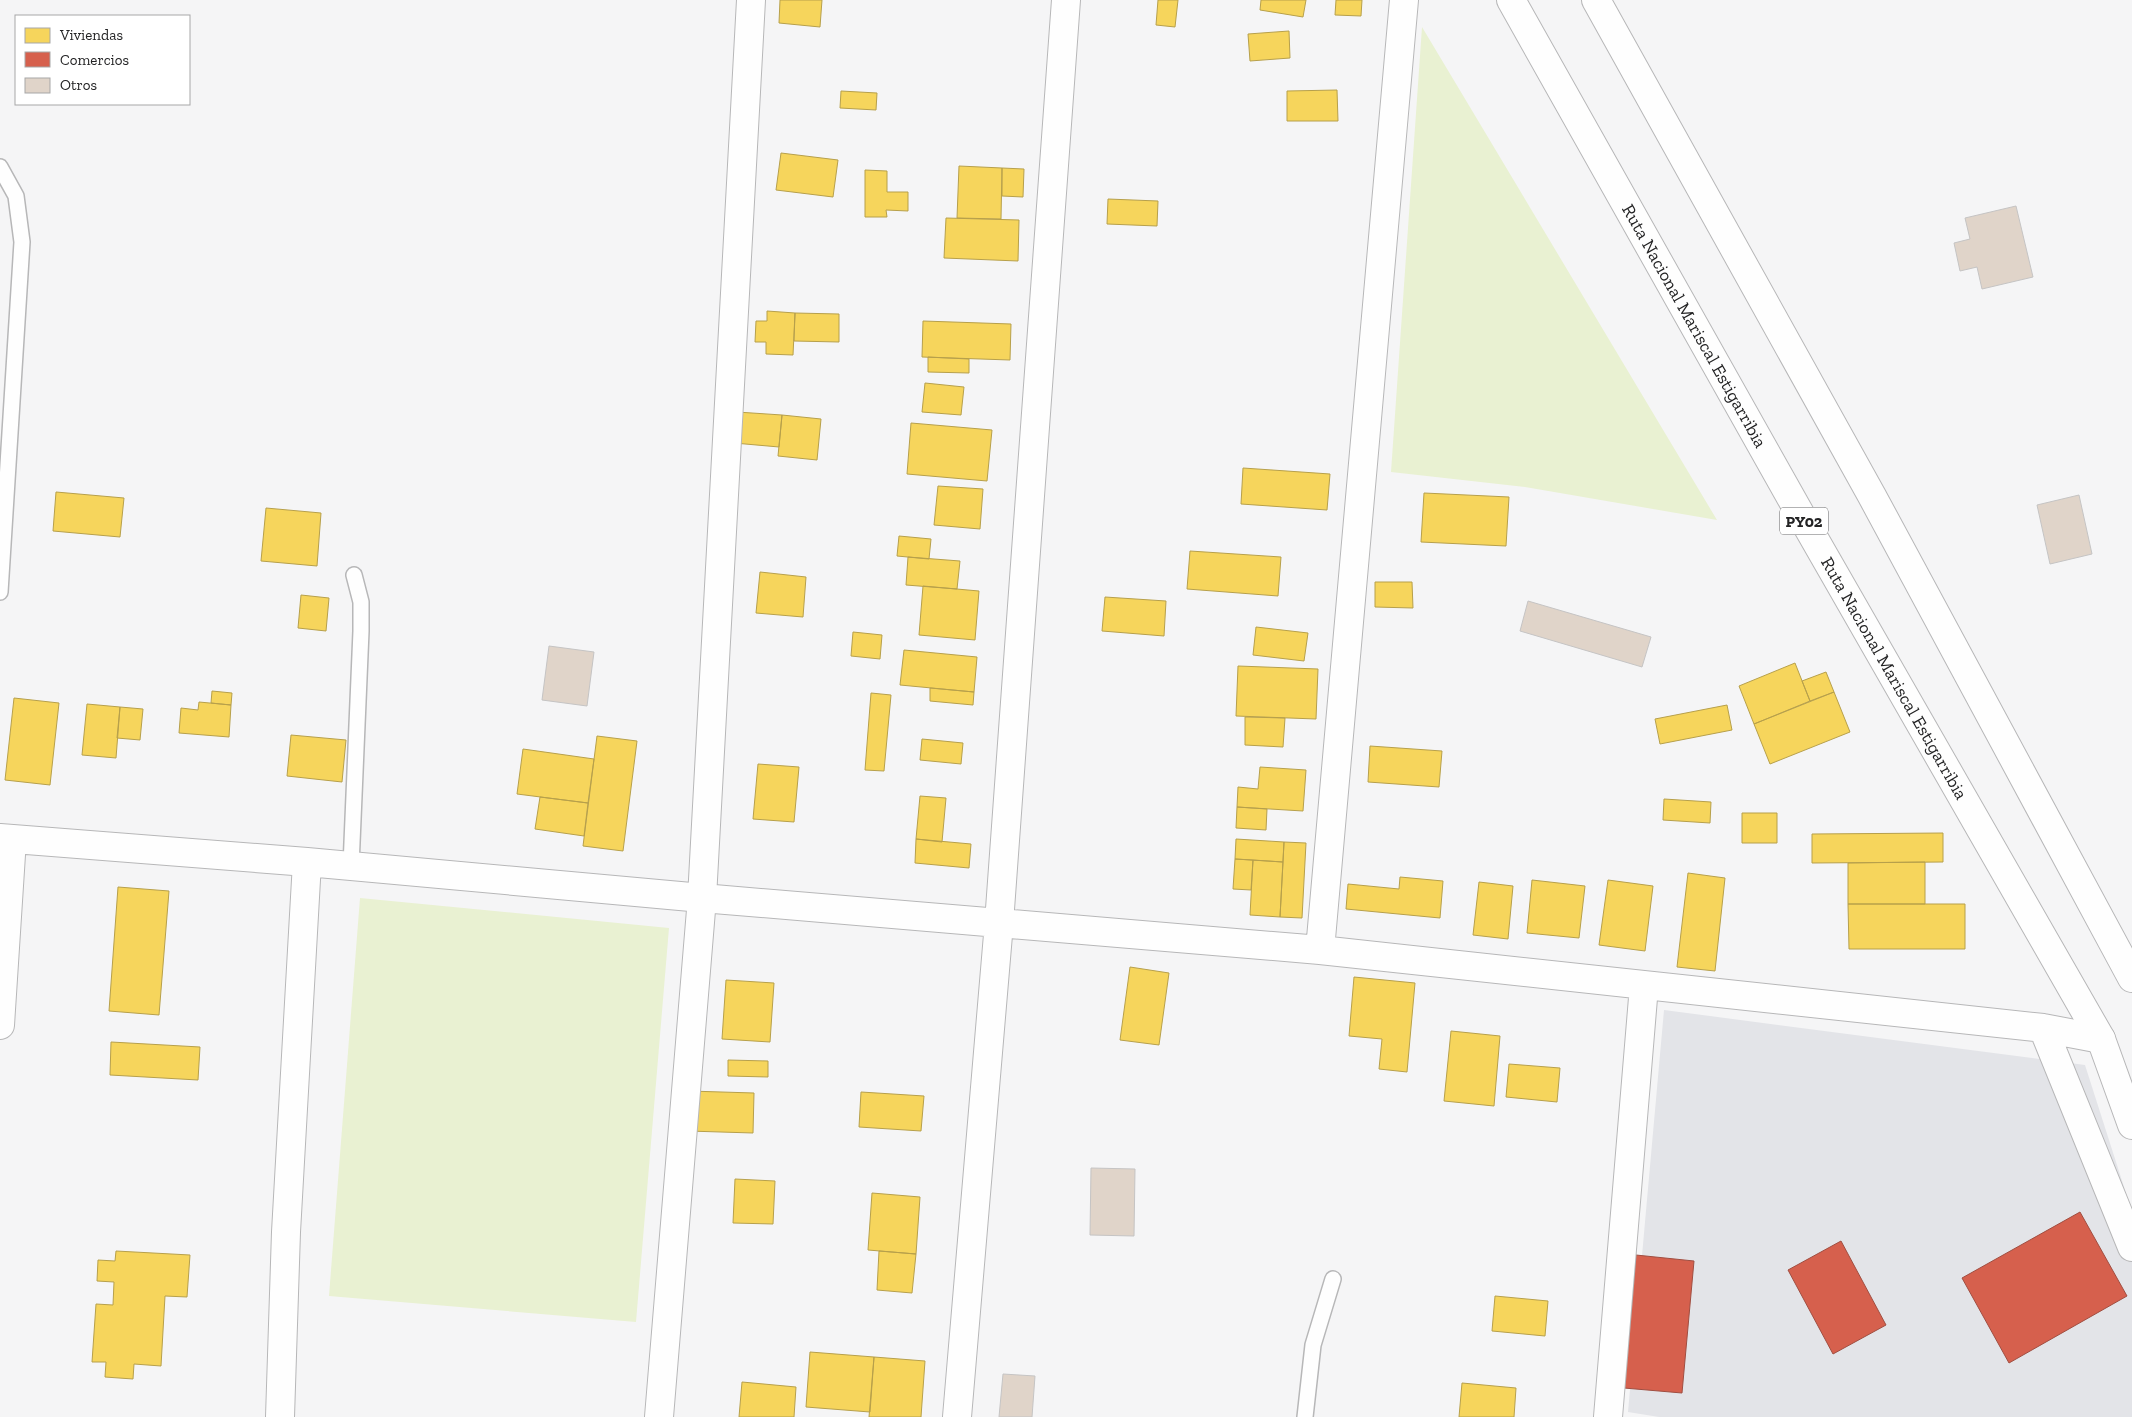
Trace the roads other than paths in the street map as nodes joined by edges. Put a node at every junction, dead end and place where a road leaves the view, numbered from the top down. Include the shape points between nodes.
1 (751, 0) edge
2 (1066, 0) edge
3 (1404, 0) edge
4 (1511, 0) edge
5 (1596, 0) edge
6 (0, 167) edge
7 (354, 575) dead end
8 (0, 592) edge
9 (6, 839) edge
10 (307, 862) junction
11 (350, 866) junction
12 (702, 898) junction
13 (999, 923) junction
14 (1320, 950) junction
15 (2132, 978) edge
16 (1644, 986) junction
17 (0, 1026) edge
18 (2043, 1028) junction
19 (2100, 1039) junction
20 (2132, 1125) edge
21 (2132, 1248) edge
22 (1333, 1279) dead end
23 (280, 1417) edge
24 (658, 1417) edge
25 (958, 1417) edge
26 (1305, 1417) edge
27 (1608, 1417) edge

1 - 12 main road
2 - 13 main road
3 - 14 main road
4 - 19 main road, Ruta Nacional Mariscal Estigarribia / PY02
5 - 15 main road via 1868,487
6 - 8 lane via 16,196 22,242
7 - 11 lane via 361,602 361,631
9 - 10 main road
9 - 17 main road
10 - 11 main road
10 - 23 main road via 286,1232
11 - 12 main road
12 - 13 main road
12 - 24 main road
13 - 14 main road
13 - 25 main road
14 - 16 main road
16 - 18 main road
16 - 27 main road
18 - 19 main road
18 - 21 main road
19 - 20 main road, Ruta Nacional Mariscal Estigarribia / PY02
22 - 26 lane via 1313,1345

